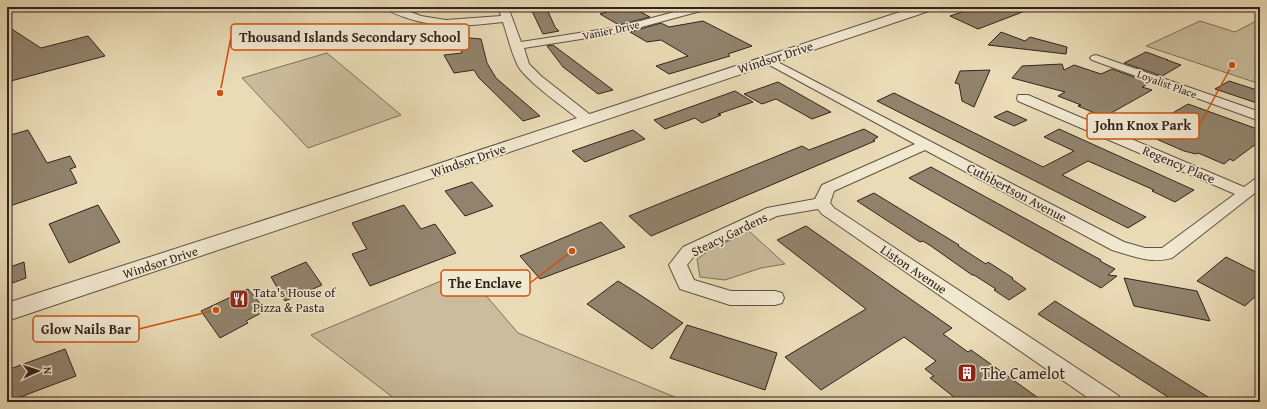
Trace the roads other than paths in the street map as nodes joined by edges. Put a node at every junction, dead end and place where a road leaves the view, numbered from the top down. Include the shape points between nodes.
1 (390, 7) edge
2 (503, 7) edge
3 (704, 7) edge
4 (928, 7) edge
5 (506, 19) junction
6 (516, 46) junction
7 (1096, 58) dead end
8 (768, 60) junction
9 (1023, 98) dead end
10 (1260, 117) edge
11 (588, 120) junction
12 (926, 144) junction
13 (1260, 182) edge
14 (1246, 193) junction
15 (822, 203) junction
16 (776, 298) dead end
17 (7, 312) edge
18 (1111, 402) edge

1 - 5 street via 418,20 439,23
2 - 5 street
3 - 6 street, Vanier Drive via 619,30
4 - 8 street, Windsor Drive
5 - 6 street
6 - 11 street via 524,64 537,79
7 - 10 street, Loyalist Place
8 - 11 street, Windsor Drive
8 - 12 street, Cuthbertson Avenue
9 - 14 street, Regency Place
11 - 17 street, Windsor Drive
12 - 14 street, Cuthbertson Avenue via 1118,246 1145,254 1166,254
12 - 15 street via 827,188
13 - 14 street, Cuthbertson Avenue
15 - 16 street, Steacy Gardens via 773,212 689,251 678,265 687,284 730,298
15 - 18 street, Liston Avenue via 828,210

